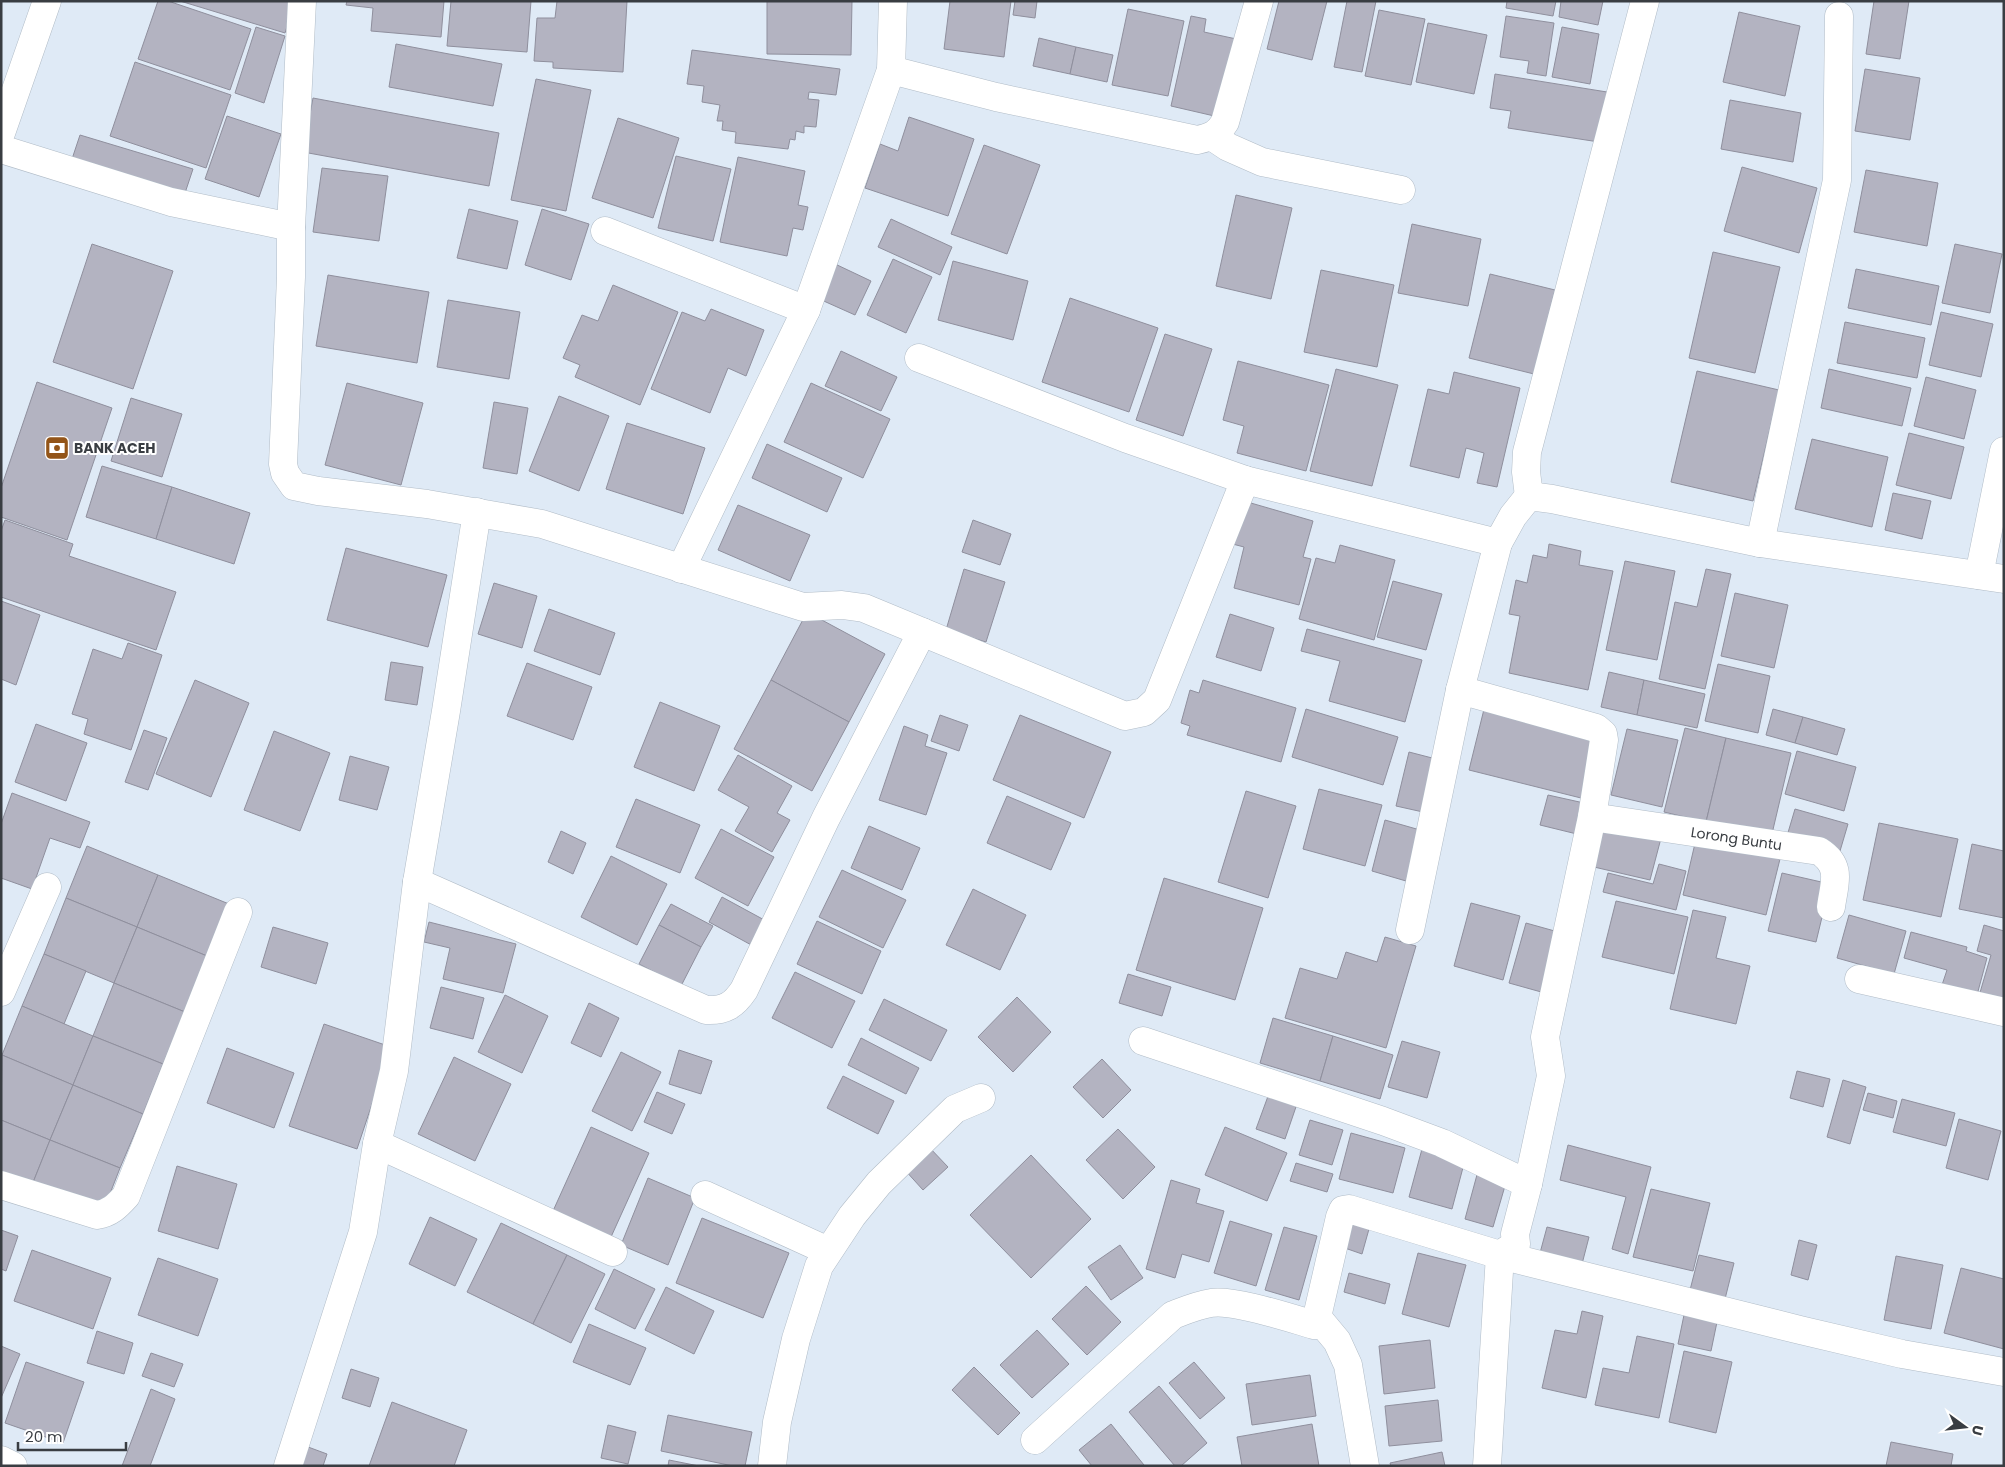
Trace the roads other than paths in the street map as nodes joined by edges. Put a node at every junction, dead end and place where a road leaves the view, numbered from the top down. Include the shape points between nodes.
1 (47, 1) edge
2 (302, 1) edge
3 (893, 1) edge
4 (1259, 1) edge
5 (1645, 1) edge
6 (1839, 16) dead end
7 (891, 70) junction
8 (1, 133) edge
9 (1213, 137) junction
10 (1, 150) edge
11 (1401, 190) dead end
12 (291, 227) junction
13 (604, 231) dead end
14 (806, 310) junction
15 (919, 358) dead end
16 (2004, 451) edge
17 (1245, 480) junction
18 (1529, 496) junction
19 (477, 512) junction
20 (1498, 543) junction
21 (1760, 543) junction
22 (681, 569) junction
23 (1991, 577) edge
24 (922, 632) junction
25 (1460, 690) junction
26 (1592, 817) junction
27 (417, 882) junction
28 (47, 887) dead end
29 (1831, 908) dead end
30 (238, 912) dead end
31 (1410, 930) dead end
32 (1859, 979) dead end
33 (1, 992) edge
34 (2004, 1012) edge
35 (1143, 1040) dead end
36 (981, 1098) dead end
37 (377, 1144) junction
38 (1528, 1184) junction
39 (1, 1185) edge
40 (705, 1195) dead end
41 (828, 1251) junction
42 (614, 1252) dead end
43 (1500, 1255) junction
44 (1316, 1317) junction
45 (2004, 1372) edge
46 (1035, 1440) dead end
47 (1, 1460) edge
48 (13, 1466) edge
49 (288, 1466) edge
50 (772, 1466) edge
51 (1365, 1466) edge
52 (1487, 1466) edge

1 - 8 street
2 - 12 street
3 - 7 street
4 - 9 street via 1225,122
5 - 18 street via 1527,452
6 - 21 street via 1837,180
7 - 9 street via 996,97 1197,140
7 - 14 street
9 - 11 street via 1262,162
10 - 12 street via 172,202
12 - 19 street via 284,464 289,481 294,486 318,491
13 - 14 street
14 - 22 street
15 - 17 street via 1125,438
16 - 23 street
17 - 20 street
17 - 24 street via 1165,685 1157,700 1144,712 1125,716
18 - 20 street
18 - 21 street via 1552,498
19 - 22 street via 542,524
19 - 27 street
20 - 25 street
21 - 23 street
22 - 24 street via 804,607 842,605 864,608
24 - 27 street via 826,818 744,990 736,1002 724,1009 706,1010
25 - 26 street via 1600,731 1604,740
25 - 31 street
26 - 29 street, Lorong Buntu via 1819,851 1835,865
26 - 38 street via 1545,1037 1551,1076
27 - 37 street via 394,1071
28 - 33 street
30 - 39 street via 126,1196 115,1208 97,1215
32 - 34 street
35 - 38 street via 1383,1121
36 - 41 street via 955,1109 879,1183
37 - 42 street
37 - 49 street via 363,1232
38 - 43 street via 1515,1234 1516,1244
40 - 41 street
41 - 50 street via 817,1272 796,1339 777,1422
43 - 44 street via 1361,1211 1343,1210
43 - 45 street via 1902,1354
43 - 52 street
44 - 46 street via 1314,1325 1228,1302 1212,1302 1174,1315
44 - 51 street via 1336,1340 1348,1365
47 - 48 street

